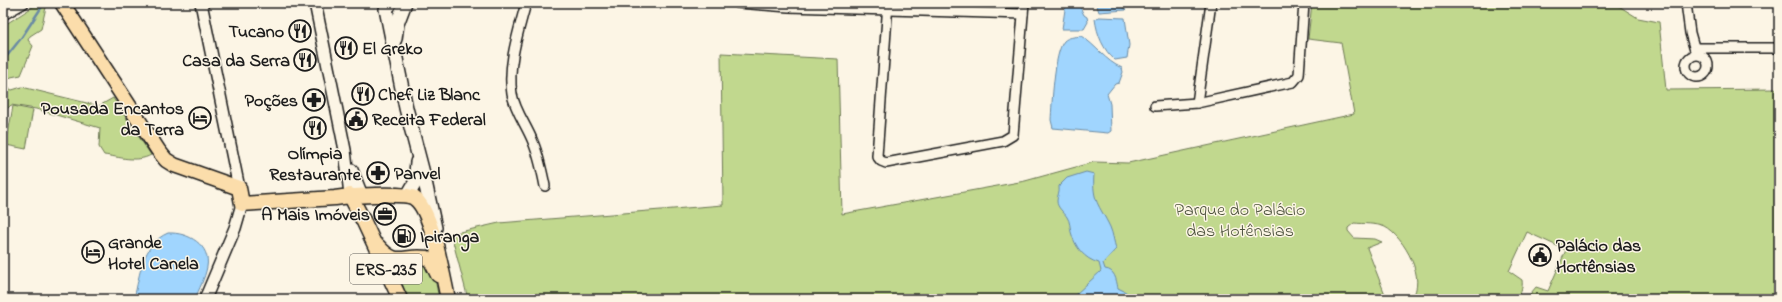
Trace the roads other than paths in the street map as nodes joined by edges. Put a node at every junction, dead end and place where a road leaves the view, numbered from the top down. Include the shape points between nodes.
1 (24, 3) edge
2 (62, 3) edge
3 (202, 3) edge
4 (315, 3) edge
5 (405, 3) edge
6 (526, 3) edge
7 (738, 3) edge
8 (1024, 3) edge
9 (1211, 3) edge
10 (1304, 3) edge
11 (1686, 3) edge
12 (387, 5) edge
13 (888, 6) edge
14 (1023, 14) junction
15 (3, 15) edge
16 (394, 48) junction
17 (1779, 48) edge
18 (1197, 103) junction
19 (1155, 106) dead end
20 (416, 148) junction
21 (545, 186) dead end
22 (239, 188) junction
23 (356, 195) junction
24 (408, 195) junction
25 (381, 196) junction
26 (242, 204) junction
27 (364, 222) junction
28 (372, 238) junction
29 (437, 249) junction
30 (415, 257) junction
31 (401, 260) junction
32 (205, 299) edge
33 (400, 299) edge
34 (447, 299) edge

1 - 15 street
2 - 22 main road via 166,160
3 - 22 street
4 - 23 street, ERS-235
5 - 16 main road via 397,24
6 - 21 street via 514,47 512,94 533,141
7 - 13 street
8 - 14 street
9 - 18 street
10 - 18 street via 1297,79
11 - 17 street via 1695,52
12 - 16 main road
13 - 14 street
13 - 14 street via 877,156 883,162 1003,141 1011,137 1014,129
16 - 20 main road
18 - 19 street
20 - 24 main road via 415,183
20 - 29 main road, ERS-235 via 431,207
22 - 26 main road
23 - 25 main road
23 - 26 main road
23 - 27 main road, ERS-235
24 - 25 main road
24 - 29 main road via 415,198 423,208
25 - 27 main road via 368,204
26 - 32 street via 235,228
27 - 28 main road, ERS-235
28 - 31 main road via 388,258
28 - 33 main road, ERS-235
29 - 30 main road
29 - 34 main road, ERS-235
30 - 31 main road
30 - 34 main road via 431,261
31 - 33 main road via 395,264 392,271

